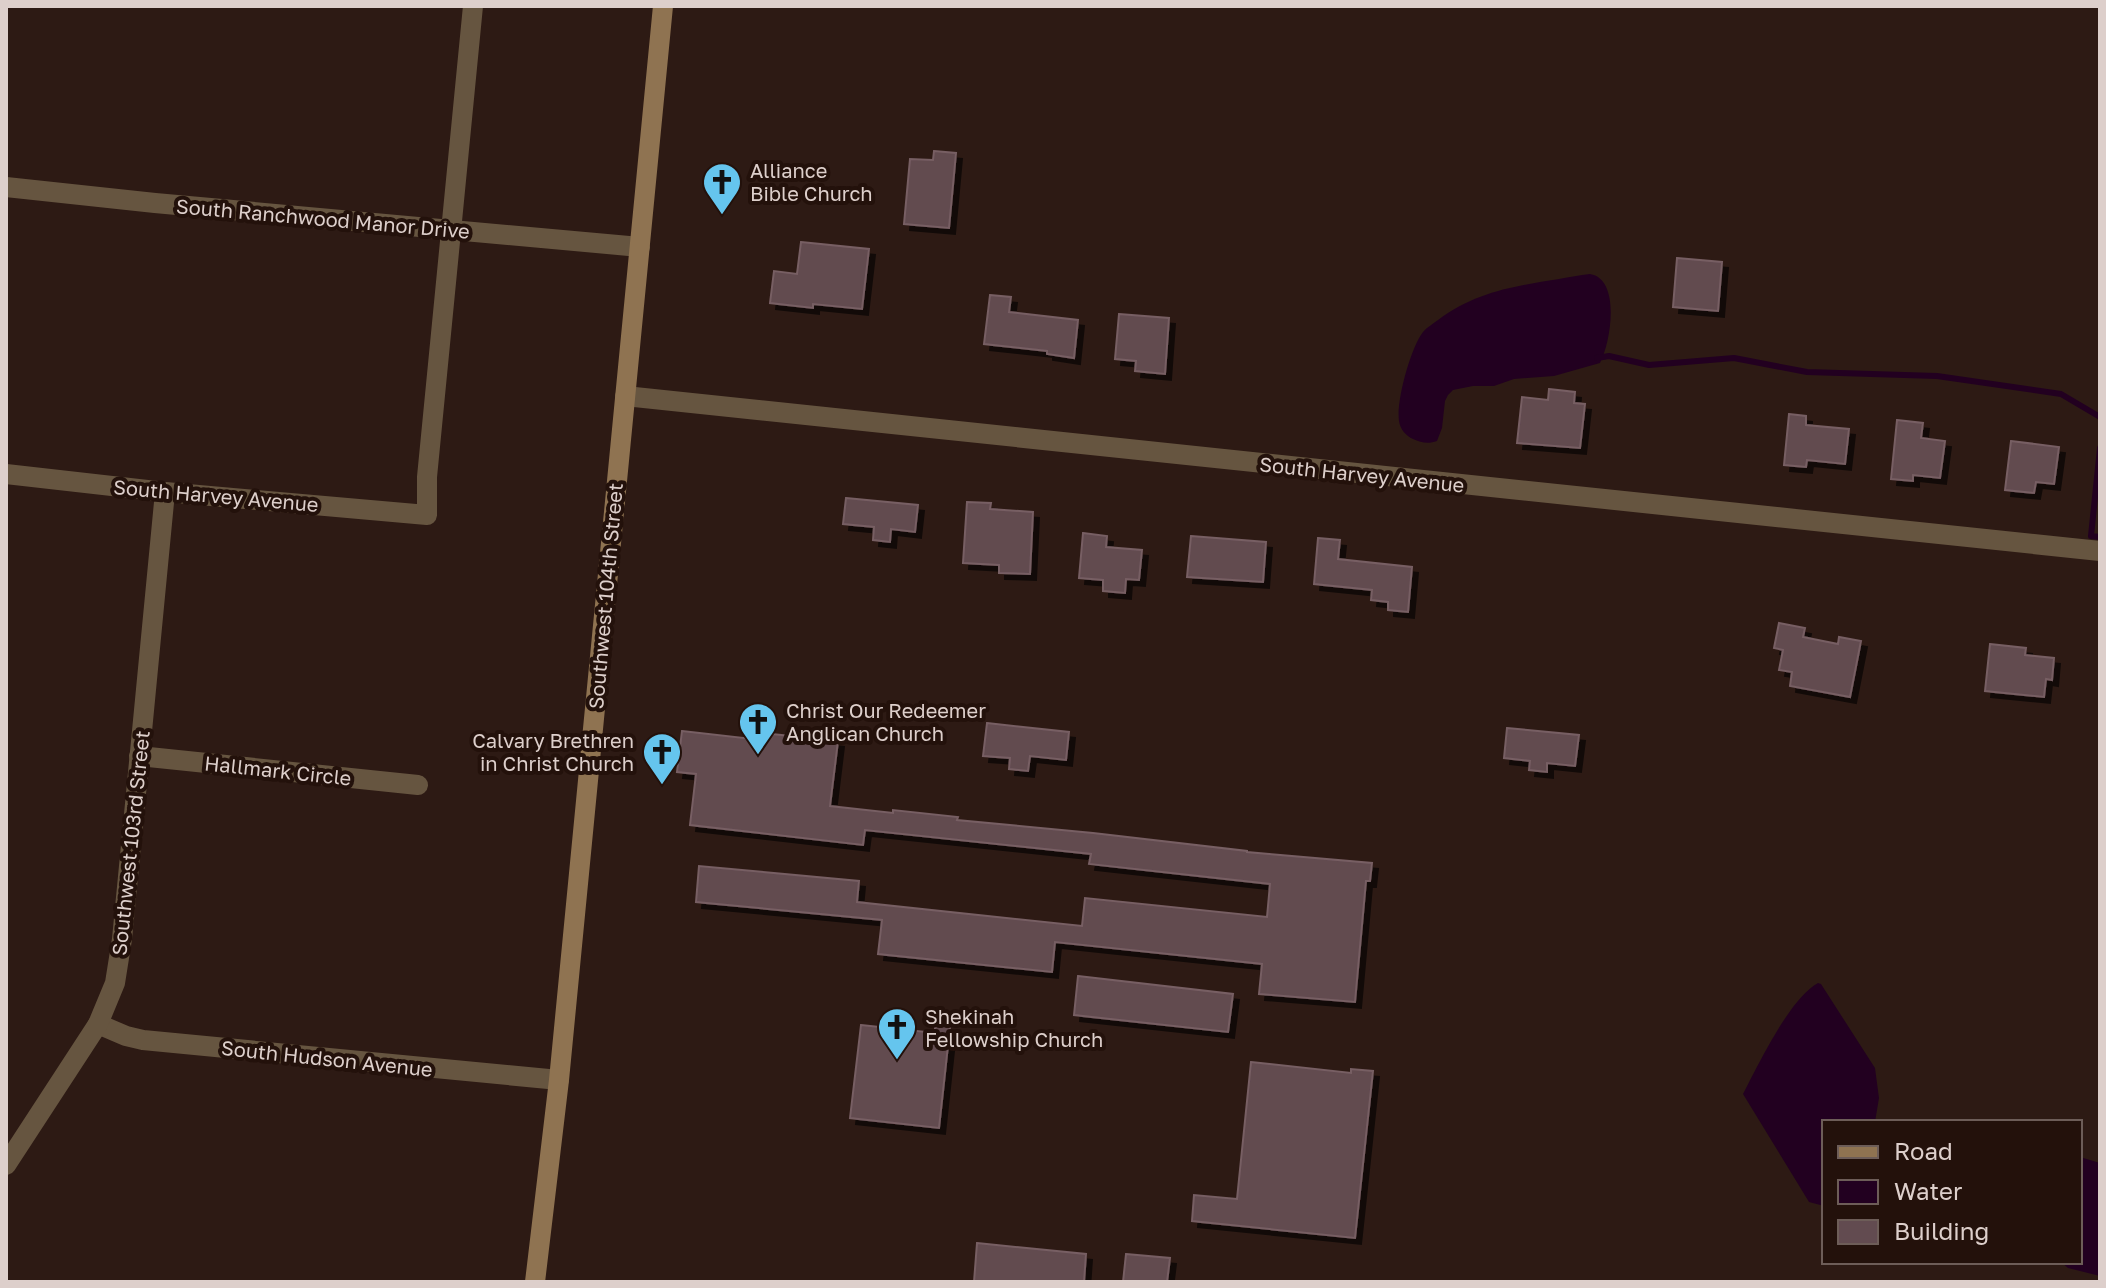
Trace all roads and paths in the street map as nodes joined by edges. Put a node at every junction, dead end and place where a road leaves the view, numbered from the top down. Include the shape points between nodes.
1 (473, 6) edge
2 (663, 6) edge
3 (6, 187) edge
4 (452, 230) junction
5 (640, 247) junction
6 (625, 396) junction
7 (6, 474) edge
8 (165, 492) junction
9 (2100, 551) edge
10 (139, 756) junction
11 (418, 785) dead end
12 (98, 1024) junction
13 (559, 1080) junction
14 (6, 1165) edge
15 (535, 1282) edge

1 - 4 street
2 - 5 main road, Southwest 104th Street
3 - 4 street, South Ranchwood Manor Drive
4 - 5 street, South Ranchwood Manor Drive
4 - 8 street, South Harvey Avenue via 427,515
5 - 6 main road, Southwest 104th Street
6 - 9 street, South Harvey Avenue
6 - 13 main road, Southwest 104th Street
7 - 8 street, South Harvey Avenue
8 - 10 street, Southwest 103rd Street
10 - 11 street, Hallmark Circle
10 - 12 street, Southwest 103rd Street via 118,968
12 - 13 street, South Hudson Avenue via 143,1040
12 - 14 street, Southwest 103rd Street
13 - 15 main road, Southwest 104th Street

